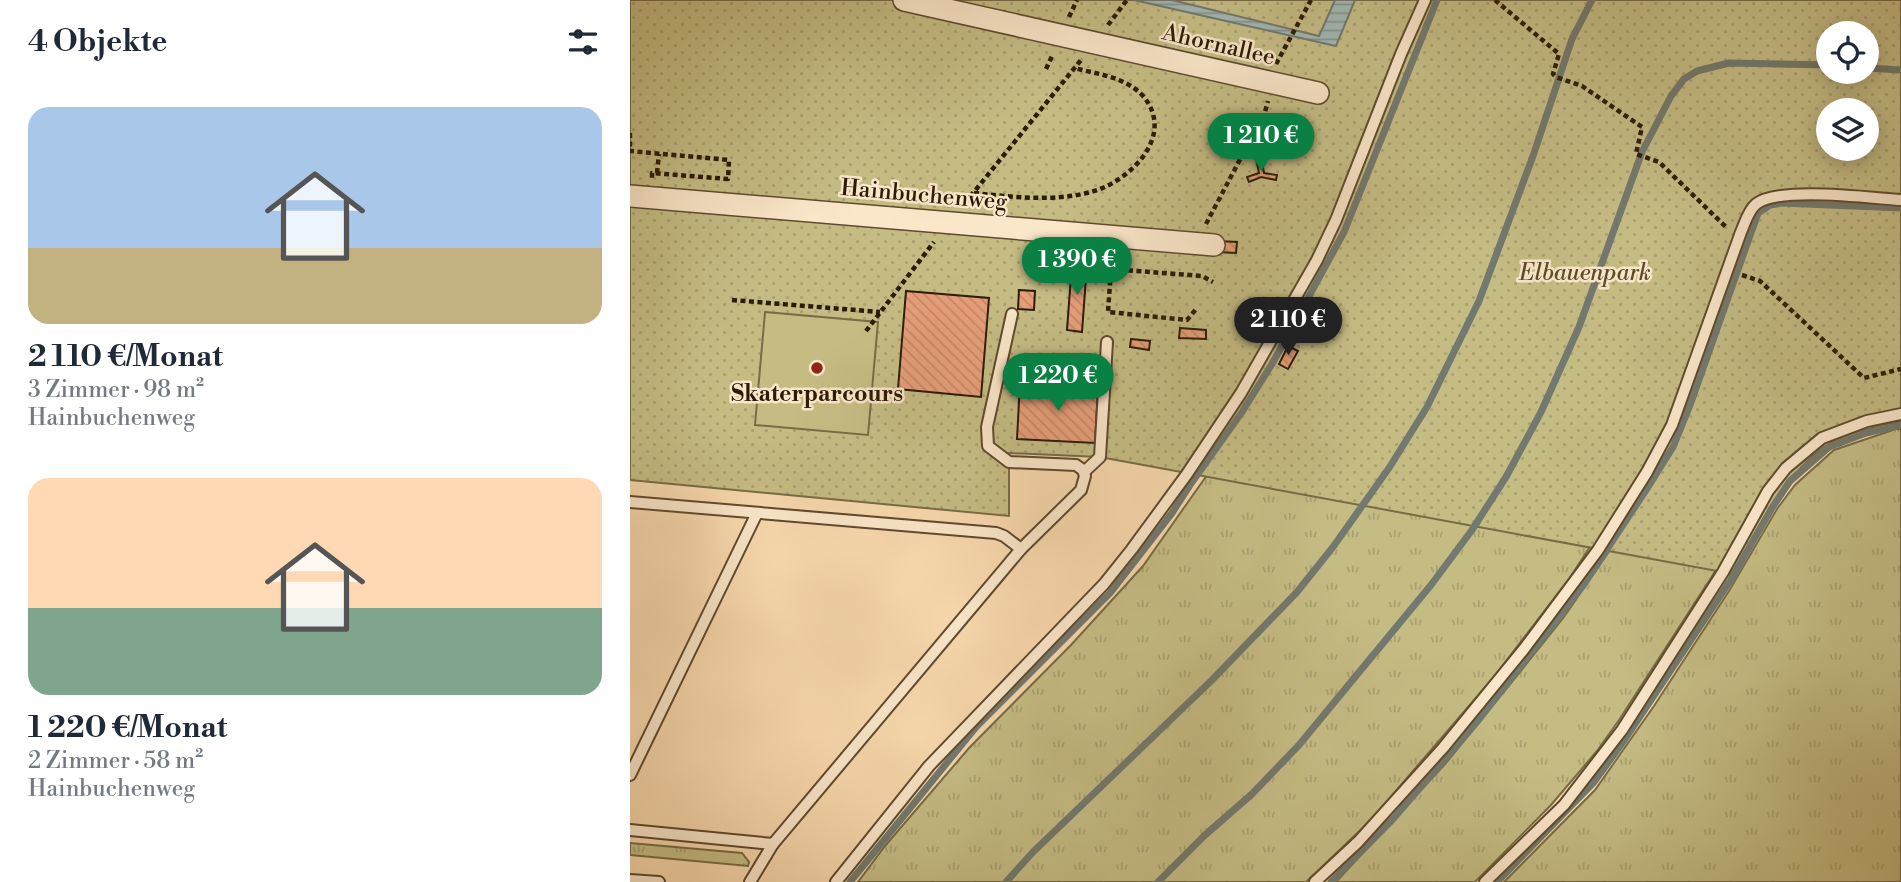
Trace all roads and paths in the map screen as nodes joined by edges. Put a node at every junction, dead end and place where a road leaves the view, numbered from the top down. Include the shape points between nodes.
1 (904, 0) edge
2 (1127, 0) edge
3 (1311, 0) edge
4 (1425, 0) edge
5 (1494, 0) edge
6 (1115, 16) dead end
7 (1289, 40) dead end
8 (1095, 43) junction
9 (1074, 68) junction
10 (1272, 83) junction
11 (1318, 93) dead end
12 (630, 133) edge
13 (659, 154) junction
14 (657, 173) dead end
15 (681, 175) dead end
16 (973, 193) junction
17 (630, 196) edge
18 (1901, 200) edge
19 (948, 223) junction
20 (1741, 232) junction
21 (1115, 236) junction
22 (1205, 244) joint
23 (1111, 269) junction
24 (1756, 280) dead end
25 (1213, 282) dead end
26 (732, 300) dead end
27 (1197, 308) dead end
28 (880, 312) junction
29 (1012, 314) dead end
30 (866, 331) dead end
31 (1107, 342) dead end
32 (1901, 369) edge
33 (1901, 414) edge
34 (1084, 472) junction
35 (630, 502) edge
36 (757, 513) junction
37 (1021, 549) junction
38 (630, 775) edge
39 (630, 830) edge
40 (772, 844) junction
41 (630, 880) edge
42 (659, 882) edge
43 (750, 882) edge
44 (836, 882) edge
45 (1315, 882) edge
46 (1485, 882) edge

1 - 8 street, Ahornallee
2 - 6 path
3 - 7 path
4 - 44 lane via 1312,270 1187,474 1104,584 929,766
5 - 20 path via 1559,54 1556,77 1578,84 1642,127 1636,155 1659,162 1725,228
8 - 9 path
8 - 10 street, Ahornallee
9 - 16 path
9 - 16 path via 1120,80 1143,97 1153,125 1151,143 1142,159 1111,185 1073,196
10 - 11 street, Ahornallee
10 - 22 path via 1265,112
12 - 13 path via 630,151
13 - 14 path
13 - 15 path via 729,160 728,179
16 - 19 path
17 - 19 street, Hainbuchenweg
18 - 20 lane via 1800,194 1768,198 1752,207
19 - 21 street, Hainbuchenweg
19 - 28 path
20 - 45 lane via 1672,425 1598,550 1443,748
21 - 22 street, Hainbuchenweg
21 - 23 path
23 - 25 path via 1202,276
23 - 27 path via 1108,312 1187,320
24 - 32 path via 1864,378
26 - 28 path
28 - 30 path
29 - 34 lane via 987,427 988,446 1009,462 1070,463
31 - 34 lane via 1100,457
33 - 46 lane via 1822,438 1786,468 1622,730 1564,805
34 - 37 lane via 1079,493
35 - 36 lane
36 - 37 lane via 996,533
36 - 38 lane
37 - 40 lane
39 - 40 lane
40 - 43 lane
41 - 42 lane

